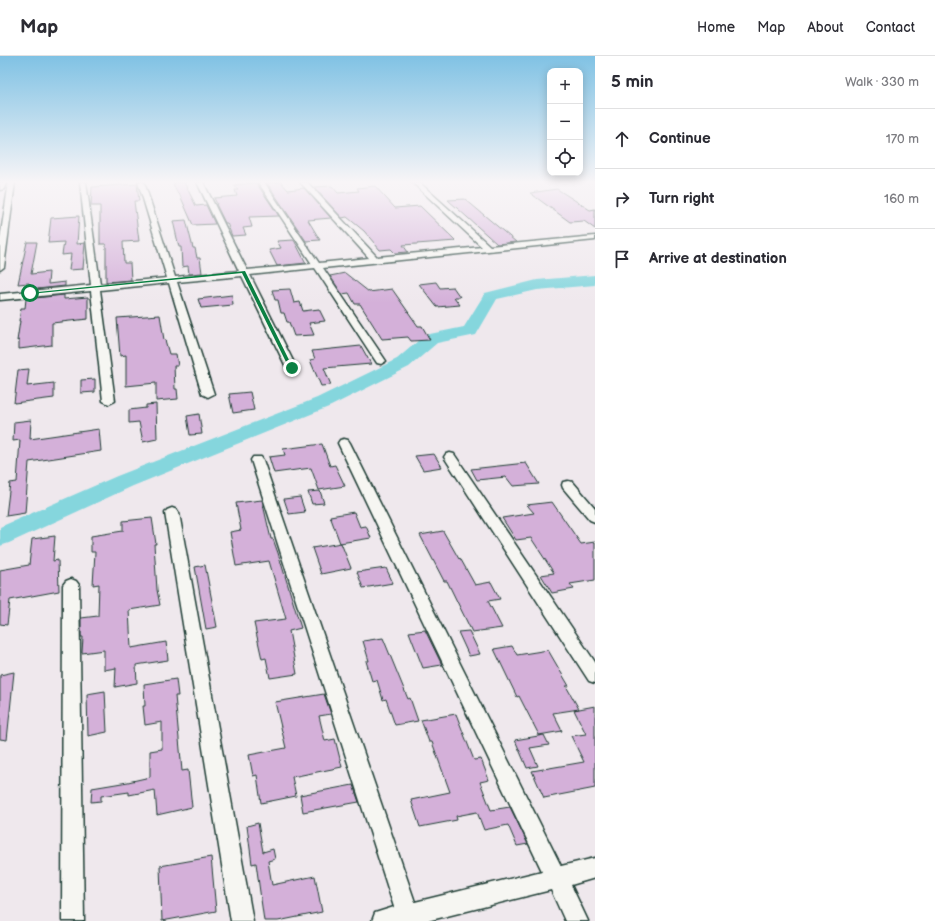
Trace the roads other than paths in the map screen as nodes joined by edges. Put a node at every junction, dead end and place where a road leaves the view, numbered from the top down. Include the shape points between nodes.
1 (6, 222) edge
2 (88, 222) edge
3 (153, 222) edge
4 (220, 222) edge
5 (287, 222) edge
6 (340, 222) edge
7 (460, 222) edge
8 (595, 238) edge
9 (488, 248) junction
10 (374, 259) junction
11 (316, 265) junction
12 (0, 267) edge
13 (244, 272) junction
14 (171, 279) junction
15 (95, 287) junction
16 (0, 297) edge
17 (381, 361) dead end
18 (292, 368) dead end
19 (208, 394) dead end
20 (109, 401) dead end
21 (344, 443) dead end
22 (450, 457) dead end
23 (257, 460) dead end
24 (568, 485) dead end
25 (172, 513) dead end
26 (595, 517) edge
27 (70, 585) dead end
28 (595, 676) edge
29 (595, 868) edge
30 (556, 878) junction
31 (409, 918) edge
32 (72, 921) edge
33 (242, 921) edge
34 (383, 921) edge
35 (577, 921) edge

1 - 12 street
2 - 15 street
3 - 14 street
4 - 13 street
5 - 11 street
6 - 10 street
7 - 9 street
8 - 9 street
9 - 10 street
10 - 11 street
11 - 13 street
11 - 17 street
13 - 14 street
13 - 18 street
14 - 15 street
14 - 19 street
15 - 16 street
15 - 20 street
21 - 30 street
22 - 28 street
23 - 31 street
24 - 26 street
25 - 33 street
27 - 32 street
29 - 30 street
30 - 31 street
30 - 35 street
31 - 34 street

